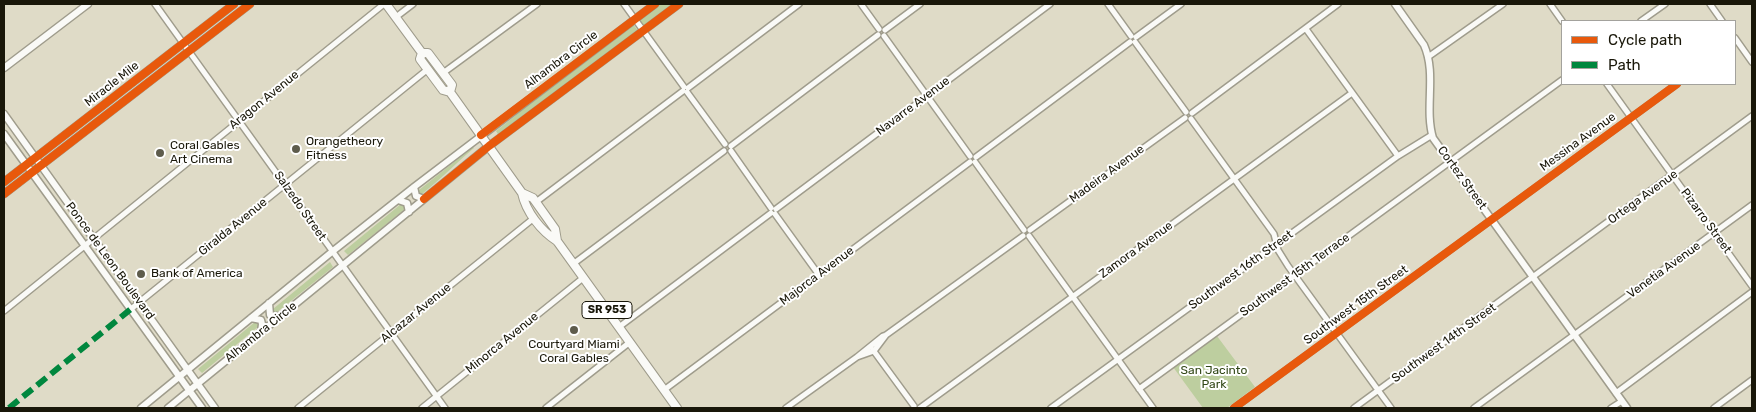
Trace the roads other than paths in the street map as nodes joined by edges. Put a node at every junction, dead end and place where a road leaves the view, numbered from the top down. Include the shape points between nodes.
1 (88, 4) edge
2 (155, 4) edge
3 (234, 4) edge
4 (250, 4) edge
5 (385, 4) edge
6 (413, 4) edge
7 (537, 4) edge
8 (624, 4) edge
9 (655, 4) edge
10 (679, 4) edge
11 (799, 4) edge
12 (861, 4) edge
13 (920, 4) edge
14 (1050, 4) edge
15 (1108, 4) edge
16 (1181, 4) edge
17 (1338, 4) edge
18 (1395, 4) edge
19 (1503, 4) edge
20 (1550, 4) edge
21 (1665, 4) edge
22 (1710, 4) edge
23 (396, 17) junction
24 (635, 19) junction
25 (1561, 20) edge
26 (1643, 20) edge
27 (1721, 20) edge
28 (1306, 29) junction
29 (643, 31) junction
30 (882, 33) junction
31 (1133, 39) junction
32 (1736, 41) edge
33 (184, 43) junction
34 (189, 51) junction
35 (422, 52) junction
36 (1428, 57) junction
37 (1752, 62) edge
38 (4, 68) edge
39 (428, 69) junction
40 (444, 74) junction
41 (1561, 81) edge
42 (1608, 85) edge
43 (1676, 85) edge
44 (451, 88) junction
45 (685, 90) junction
46 (1352, 93) junction
47 (927, 96) junction
48 (4, 114) edge
49 (1188, 115) junction
50 (1752, 116) edge
51 (1631, 117) junction
52 (239, 120) junction
53 (4, 134) edge
54 (1432, 134) junction
55 (481, 135) junction
56 (489, 146) junction
57 (729, 147) junction
58 (1398, 156) junction
59 (35, 158) junction
60 (973, 159) junction
61 (1450, 162) junction
62 (27, 164) junction
63 (41, 165) junction
64 (32, 172) junction
65 (1673, 175) junction
66 (1234, 178) junction
67 (4, 182) edge
68 (285, 185) junction
69 (414, 187) junction
70 (522, 193) junction
71 (4, 194) edge
72 (424, 199) junction
73 (398, 200) junction
74 (536, 202) junction
75 (1752, 204) edge
76 (773, 211) junction
77 (409, 212) junction
78 (534, 218) junction
79 (1492, 220) junction
80 (555, 230) junction
81 (1027, 233) junction
82 (1714, 233) junction
83 (93, 238) junction
84 (557, 241) junction
85 (1277, 244) junction
86 (85, 245) junction
87 (333, 251) junction
88 (573, 264) junction
89 (344, 266) junction
90 (819, 275) junction
91 (1295, 276) junction
92 (1533, 277) junction
93 (583, 278) junction
94 (1752, 286) edge
95 (1752, 292) edge
96 (1072, 296) junction
97 (140, 302) junction
98 (269, 303) junction
99 (4, 310) edge
100 (131, 310) junction
101 (281, 316) junction
102 (251, 318) junction
103 (619, 327) junction
104 (261, 332) junction
105 (392, 332) junction
106 (1336, 333) junction
107 (1575, 335) junction
108 (630, 342) junction
109 (872, 349) junction
110 (1118, 360) junction
111 (187, 370) junction
112 (179, 377) junction
113 (1752, 380) edge
114 (198, 384) junction
115 (1139, 389) junction
116 (664, 390) junction
117 (190, 391) junction
118 (1378, 391) junction
119 (1616, 392) junction
120 (437, 396) junction
121 (1622, 401) junction
122 (141, 408) edge
123 (168, 408) edge
124 (202, 408) edge
125 (215, 408) edge
126 (298, 408) edge
127 (422, 408) edge
128 (446, 408) edge
129 (546, 408) edge
130 (676, 408) edge
131 (786, 408) edge
132 (917, 408) edge
133 (1051, 408) edge
134 (1153, 408) edge
135 (1234, 408) edge
136 (1354, 408) edge
137 (1391, 408) edge
138 (1474, 408) edge
139 (1611, 408) edge
140 (1627, 408) edge
141 (1714, 408) edge

1 - 38 street
2 - 33 street, Salzedo Street
3 - 33 main road, Miracle Mile
4 - 34 main road, Miracle Mile
5 - 23 main road, SR 953
5 - 52 street, Aragon Avenue
6 - 23 street
7 - 40 street
8 - 24 street
9 - 24 street, Alhambra Circle
10 - 29 street, Alhambra Circle
11 - 45 street
12 - 30 street
13 - 30 street
14 - 47 street, Navarre Avenue
15 - 31 street
16 - 31 street, Majorca Avenue
17 - 28 street, Madeira Avenue
18 - 36 street, Cortez Street via 1424,45
19 - 36 street
20 - 25 street
21 - 26 street
22 - 27 street
23 - 35 main road, SR 953
24 - 29 street
24 - 55 street, Alhambra Circle
28 - 46 street
28 - 49 street, Madeira Avenue
29 - 45 street
29 - 56 street, Alhambra Circle
30 - 47 street
30 - 57 street
31 - 49 street
31 - 60 street, Majorca Avenue
32 - 37 street
33 - 34 street, Salzedo Street
33 - 59 main road, Miracle Mile
34 - 52 street, Salzedo Street
34 - 63 main road, Miracle Mile
35 - 39 main road, SR 953 via 420,59
35 - 40 main road, SR 953 via 428,53
36 - 54 street, Cortez Street
39 - 44 main road, SR 953 via 443,90
39 - 68 street, Giralda Avenue
40 - 44 main road, SR 953
41 - 61 street, Southwest 15th Terrace
42 - 51 street, Pizarro Street
43 - 51 street, Messina Avenue
44 - 55 main road, SR 953
45 - 57 street
45 - 74 street
46 - 58 street
46 - 66 street, Zamora Avenue
47 - 60 street
47 - 76 street, Navarre Avenue
48 - 59 street, Ponce de Leon Boulevard
49 - 66 street
49 - 81 street, Madeira Avenue
50 - 65 street, Ortega Avenue
51 - 65 street, Pizarro Street
51 - 79 street, Messina Avenue
52 - 68 street, Salzedo Street
52 - 83 street, Aragon Avenue
53 - 62 street, Ponce de Leon Boulevard
54 - 58 street, Southwest 16th Street
54 - 61 street, Cortez Street
55 - 56 main road, SR 953
55 - 69 street, Alhambra Circle
56 - 70 main road, SR 953
56 - 72 street, Alhambra Circle
57 - 76 street
57 - 88 street via 723,148 724,151
58 - 85 street, Southwest 16th Street
59 - 62 main road, Miracle Mile
59 - 63 street, Ponce de Leon Boulevard
60 - 81 street
60 - 90 street, Majorca Avenue
61 - 79 street, Cortez Street
61 - 91 street, Southwest 15th Terrace
62 - 64 street, Ponce de Leon Boulevard
62 - 67 main road, Miracle Mile
63 - 64 main road, Miracle Mile
63 - 83 street, Ponce de Leon Boulevard
64 - 71 main road, Miracle Mile
64 - 86 street, Ponce de Leon Boulevard
65 - 82 street, Pizarro Street
65 - 92 street, Ortega Avenue
66 - 85 street via 1274,234
66 - 96 street, Zamora Avenue
68 - 87 street, Salzedo Street
68 - 97 street, Giralda Avenue
69 - 72 street via 416,196
69 - 73 street, Alhambra Circle
70 - 74 main road, SR 953
70 - 78 main road, SR 953
72 - 77 street, Alhambra Circle
73 - 77 street via 407,203
73 - 87 street, Alhambra Circle
74 - 80 main road, SR 953
75 - 82 street, Venetia Avenue
76 - 90 street
76 - 103 street, Navarre Avenue
77 - 89 street, Alhambra Circle
78 - 80 main road
78 - 84 main road, SR 953 via 546,234
78 - 105 street, Alcazar Avenue
79 - 92 street, Cortez Street
79 - 106 street, Southwest 15th Street
80 - 84 main road, SR 953
81 - 96 street
81 - 109 street, Madeira Avenue via 886,335
82 - 94 street, Pizarro Street
82 - 107 street, Venetia Avenue
83 - 86 street, Aragon Avenue
83 - 97 street, Ponce de Leon Boulevard
84 - 88 main road, SR 953
85 - 91 street
85 - 110 street, Southwest 16th Street
86 - 99 street, Aragon Avenue
86 - 100 street, Ponce de Leon Boulevard
87 - 89 street, Salzedo Street
87 - 98 street, Alhambra Circle
88 - 93 main road, SR 953
89 - 101 street, Alhambra Circle
89 - 105 street, Salzedo Street
90 - 116 street, Majorca Avenue
91 - 106 street
91 - 115 street, Southwest 15th Terrace
92 - 107 street, Cortez Street
92 - 118 street, Southwest 14th Street
93 - 103 main road, SR 953
93 - 120 street, Minorca Avenue
95 - 119 street
96 - 110 street
96 - 132 street, Zamora Avenue
97 - 100 street, Giralda Avenue
97 - 111 street, Ponce de Leon Boulevard
98 - 101 street via 270,315
98 - 102 street, Alhambra Circle
100 - 112 street, Ponce de Leon Boulevard
101 - 104 street, Alhambra Circle
102 - 104 street via 261,320
102 - 111 street, Alhambra Circle
103 - 108 main road, SR 953
104 - 114 street, Alhambra Circle
105 - 120 street, Salzedo Street
105 - 126 street, Alcazar Avenue
106 - 118 street
106 - 135 street, Southwest 15th Street
107 - 119 street, Cortez Street
107 - 138 street, Venetia Avenue
108 - 116 main road, SR 953
108 - 129 street
109 - 131 street
109 - 132 street
110 - 115 street
110 - 133 street, Southwest 16th Street
111 - 112 street, Alhambra Circle
111 - 114 street, Ponce de Leon Boulevard
112 - 117 street, Ponce de Leon Boulevard
112 - 122 street, Alhambra Circle
113 - 141 street
114 - 117 street, Alhambra Circle
114 - 125 street, Ponce de Leon Boulevard
115 - 134 street
116 - 130 main road, SR 953
117 - 123 street, Alhambra Circle
117 - 124 street, Ponce de Leon Boulevard
118 - 136 street, Southwest 14th Street
118 - 137 street
119 - 121 street, Cortez Street
120 - 127 street, Minorca Avenue
120 - 128 street, Salzedo Street
121 - 139 street
121 - 140 street, Cortez Street

